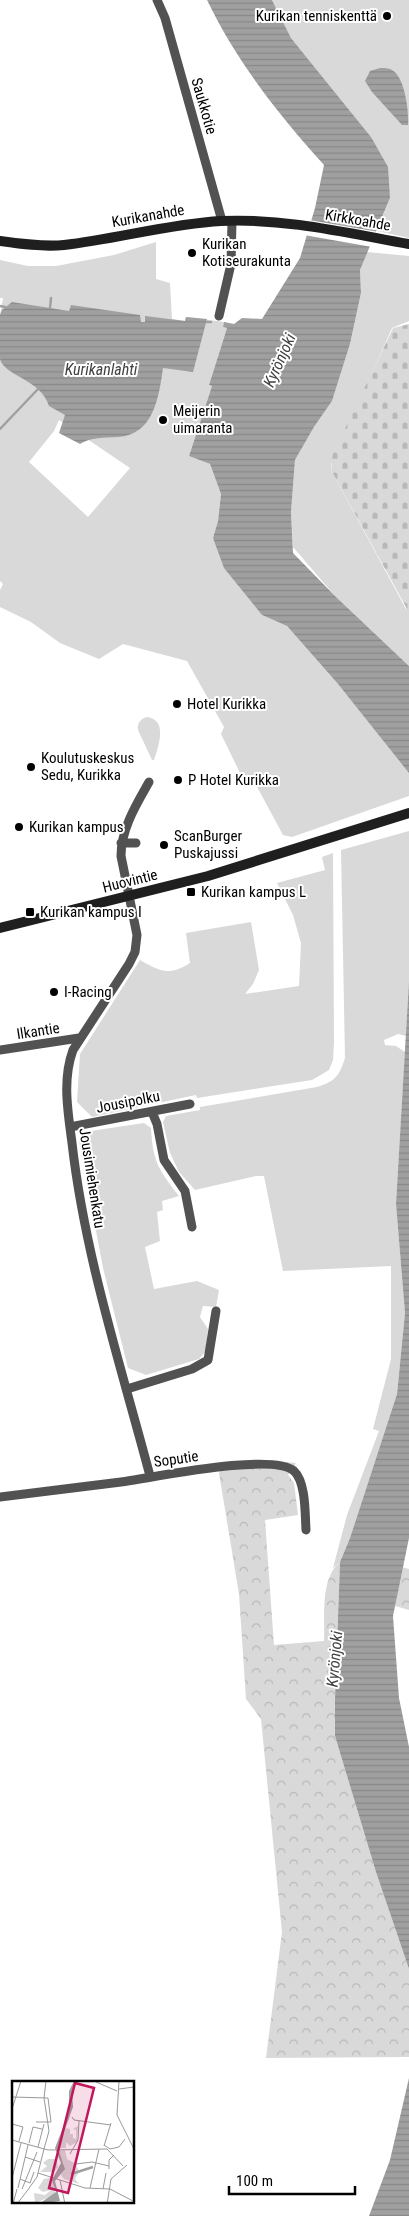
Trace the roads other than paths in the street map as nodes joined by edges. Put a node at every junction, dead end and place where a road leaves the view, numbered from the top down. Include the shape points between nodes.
1 (157, 0) edge
2 (227, 221) junction
3 (302, 225) joint
4 (0, 241) edge
5 (409, 244) edge
6 (219, 316) dead end
7 (149, 782) dead end
8 (409, 813) edge
9 (121, 843) junction
10 (136, 843) dead end
11 (130, 896) junction
12 (0, 928) edge
13 (80, 1038) junction
14 (0, 1050) edge
15 (190, 1104) dead end
16 (152, 1112) junction
17 (70, 1127) junction
18 (192, 1227) dead end
19 (216, 1311) dead end
20 (127, 1389) junction
21 (150, 1476) junction
22 (0, 1497) edge
23 (306, 1530) dead end

1 - 2 street, Saukkotie
2 - 3 main road, Kurikanahde
2 - 4 main road, Kurikanahde via 192,223 63,245
2 - 6 street, Saukkotie via 231,264
3 - 5 main road, Kirkkoahde
7 - 9 street
8 - 11 main road, Huovintie via 208,876
9 - 10 street
9 - 11 street, Jousimiehenkatu
11 - 12 main road, Huovintie
11 - 13 street, Jousimiehenkatu via 137,935 135,952
13 - 14 street, Ilkantie
13 - 17 street, Jousimiehenkatu via 68,1063 66,1089
15 - 16 street, Jousipolku
16 - 17 street, Jousipolku
16 - 18 street via 164,1160 185,1191
17 - 20 street, Jousimiehenkatu via 90,1252
19 - 20 street via 208,1360 192,1369
20 - 21 street, Jousimiehenkatu
21 - 22 street, Soputie
21 - 23 street, Soputie via 242,1465 288,1468 300,1479

